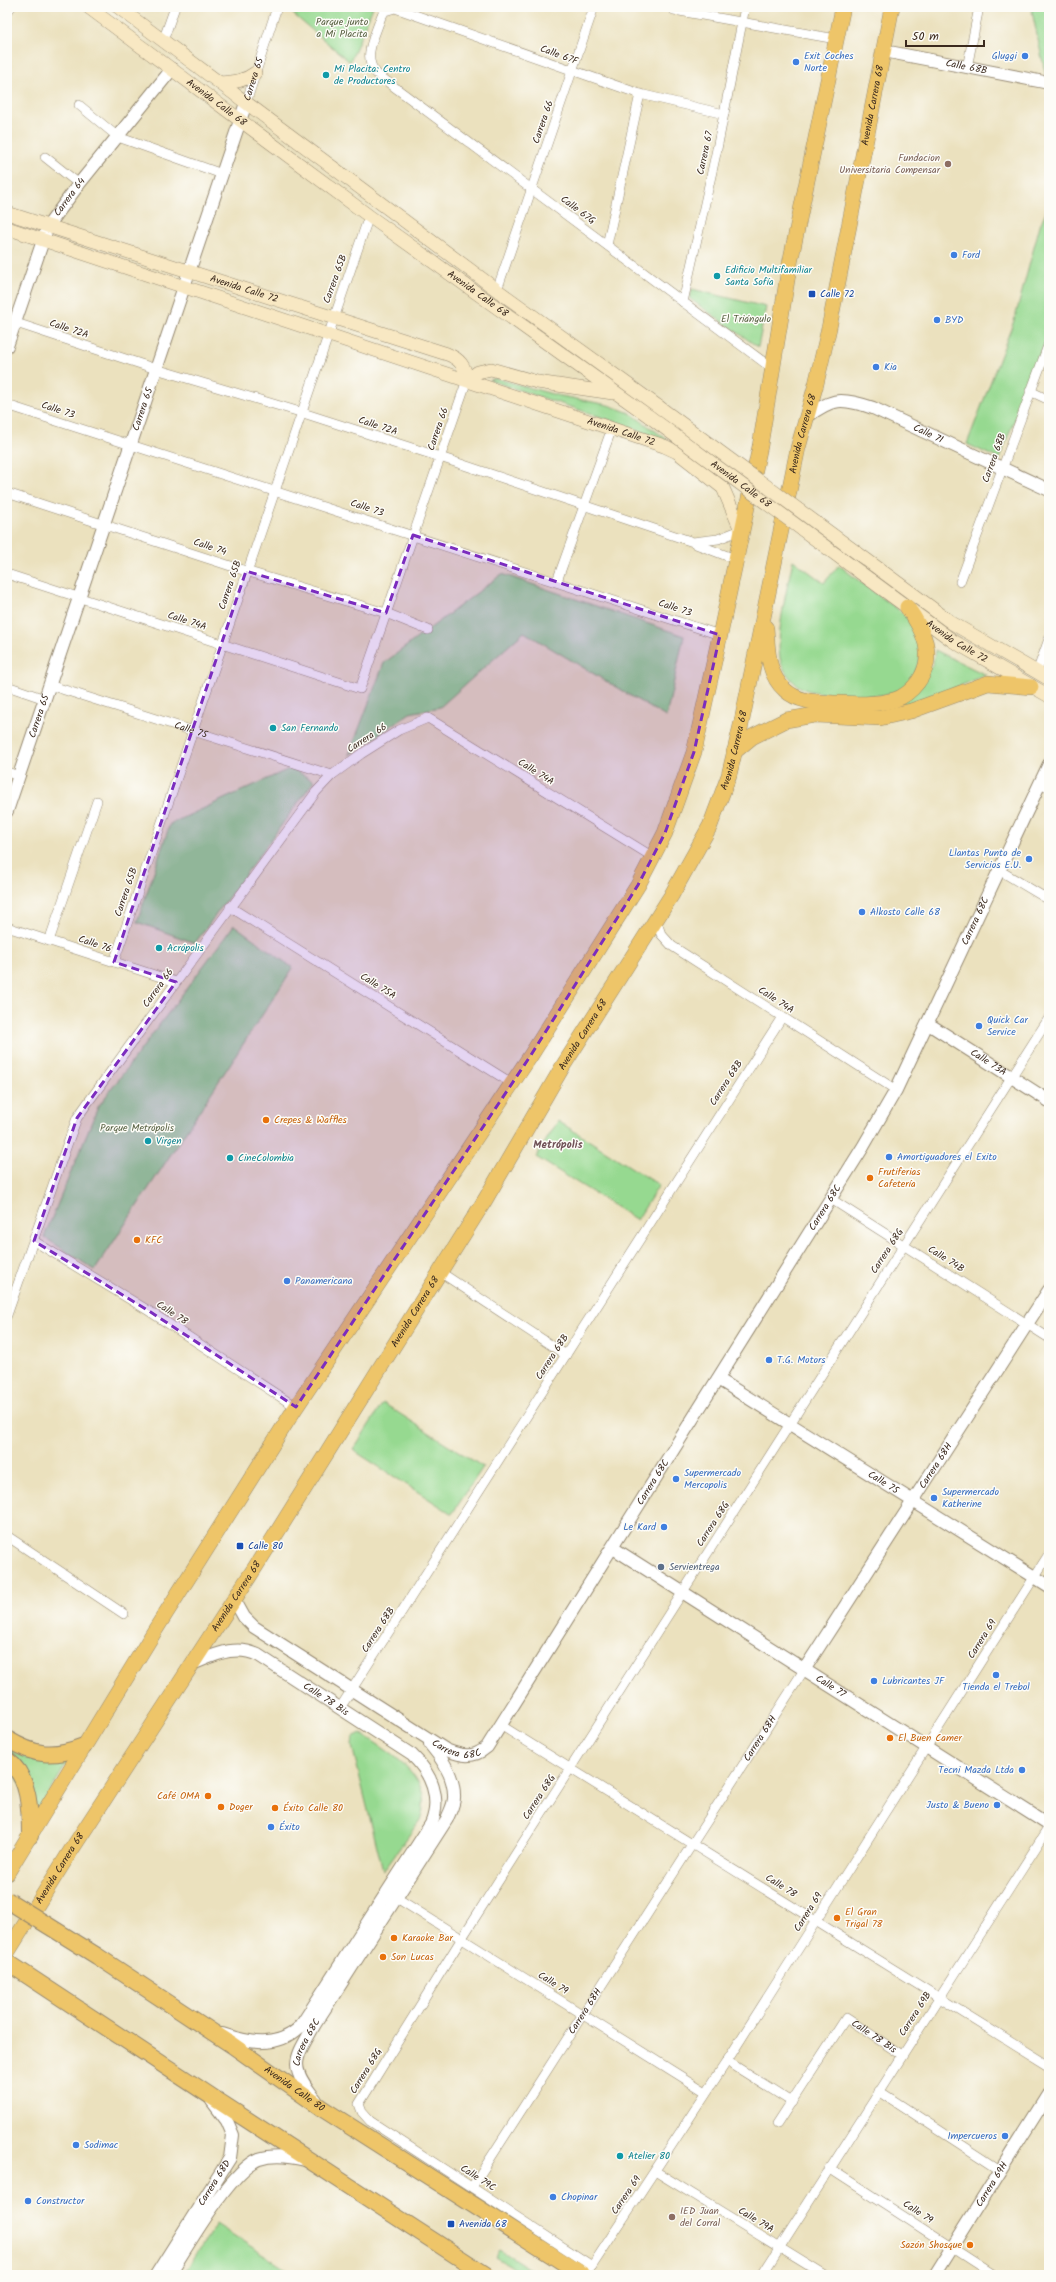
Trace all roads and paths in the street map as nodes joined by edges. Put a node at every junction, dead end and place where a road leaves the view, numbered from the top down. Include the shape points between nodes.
1 (11, 7) edge
2 (88, 7) edge
3 (118, 7) edge
4 (175, 7) edge
5 (277, 7) edge
6 (594, 7) edge
7 (745, 7) edge
8 (843, 7) edge
9 (892, 7) edge
10 (979, 7) edge
11 (674, 8) edge
12 (7, 12) edge
13 (742, 22) junction
14 (836, 39) junction
15 (163, 41) junction
16 (884, 51) junction
17 (967, 68) junction
18 (172, 69) junction
19 (371, 69) joint
20 (572, 71) junction
21 (255, 73) junction
22 (220, 83) junction
23 (1049, 84) edge
24 (640, 94) junction
25 (246, 103) junction
26 (79, 105) dead end
27 (724, 114) junction
28 (240, 121) junction
29 (118, 136) junction
30 (45, 157) dead end
31 (222, 174) junction
32 (79, 184) junction
33 (531, 189) junction
34 (7, 213) edge
35 (369, 216) junction
36 (48, 226) junction
37 (7, 228) edge
38 (43, 240) junction
39 (607, 245) junction
40 (189, 271) junction
41 (184, 287) junction
42 (497, 290) junction
43 (683, 302) junction
44 (333, 317) junction
45 (11, 321) edge
46 (327, 334) junction
47 (1049, 343) edge
48 (7, 346) edge
49 (773, 368) junction
50 (156, 369) junction
51 (467, 380) junction
52 (1030, 391) junction
53 (616, 393) junction
54 (1049, 400) edge
55 (7, 405) edge
56 (300, 412) junction
57 (807, 417) junction
58 (612, 428) junction
59 (131, 444) junction
60 (440, 457) junction
61 (1002, 469) junction
62 (274, 490) junction
63 (1049, 490) edge
64 (7, 493) edge
65 (584, 507) junction
66 (104, 524) junction
67 (742, 530) junction
68 (413, 534) junction
69 (693, 542) junction
70 (735, 559) junction
71 (879, 569) joint
72 (246, 571) junction
73 (7, 574) edge
74 (869, 579) joint
75 (557, 581) junction
76 (960, 582) dead end
77 (79, 598) junction
78 (907, 607) junction
79 (764, 612) junction
80 (386, 613) junction
81 (428, 630) dead end
82 (720, 635) junction
83 (1049, 639) edge
84 (222, 644) junction
85 (1037, 672) junction
86 (1049, 679) edge
87 (50, 684) junction
88 (7, 686) edge
89 (1031, 687) junction
90 (360, 689) joint
91 (1049, 696) edge
92 (45, 699) junction
93 (428, 718) joint
94 (192, 731) junction
95 (734, 752) junction
96 (1049, 764) edge
97 (13, 774) edge
98 (332, 775) junction
99 (1044, 786) edge
100 (97, 801) dead end
101 (7, 810) edge
102 (653, 857) junction
103 (999, 870) junction
104 (1049, 900) edge
105 (230, 907) junction
106 (656, 920) junction
107 (7, 927) edge
108 (49, 941) junction
109 (114, 962) junction
110 (176, 982) junction
111 (782, 1017) junction
112 (1049, 1018) edge
113 (927, 1023) junction
114 (1011, 1077) junction
115 (513, 1084) junction
116 (896, 1090) junction
117 (1049, 1101) edge
118 (831, 1199) junction
119 (34, 1242) junction
120 (904, 1246) junction
121 (440, 1272) junction
122 (1049, 1290) edge
123 (9, 1303) edge
124 (7, 1315) edge
125 (1027, 1324) junction
126 (1049, 1338) edge
127 (566, 1355) junction
128 (718, 1379) junction
129 (296, 1407) junction
130 (790, 1423) junction
131 (914, 1500) junction
132 (7, 1536) edge
133 (613, 1548) junction
134 (1049, 1554) edge
135 (1035, 1576) junction
136 (1049, 1586) edge
137 (682, 1592) junction
138 (234, 1599) junction
139 (124, 1614) dead end
140 (192, 1664) junction
141 (804, 1670) junction
142 (352, 1690) junction
143 (340, 1708) junction
144 (502, 1726) junction
145 (422, 1736) junction
146 (7, 1739) edge
147 (84, 1746) junction
148 (926, 1747) junction
149 (7, 1760) edge
150 (570, 1768) junction
151 (435, 1797) joint
152 (1049, 1826) edge
153 (30, 1836) junction
154 (692, 1844) junction
155 (7, 1873) edge
156 (392, 1895) junction
157 (7, 1900) edge
158 (816, 1921) junction
159 (462, 1938) junction
160 (7, 1953) edge
161 (7, 1962) edge
162 (939, 1997) junction
163 (315, 2014) junction
164 (583, 2014) junction
165 (209, 2030) junction
166 (902, 2056) junction
167 (727, 2061) junction
168 (1049, 2066) edge
169 (201, 2090) junction
170 (879, 2091) junction
171 (706, 2092) junction
172 (1049, 2092) edge
173 (792, 2102) junction
174 (359, 2104) joint
175 (323, 2109) junction
176 (777, 2124) dead end
177 (308, 2161) junction
178 (420, 2162) junction
179 (829, 2168) junction
180 (1000, 2170) junction
181 (655, 2171) junction
182 (472, 2187) junction
183 (779, 2247) junction
184 (952, 2248) junction
185 (584, 2271) edge
186 (156, 2275) edge
187 (168, 2275) edge
188 (486, 2275) edge
189 (762, 2275) edge
190 (824, 2275) edge
191 (935, 2275) edge
192 (994, 2275) edge

1 - 12 street
2 - 18 main road, Avenida Calle 68
3 - 15 main road, Avenida Calle 68
4 - 15 street
5 - 21 street, Carrera 65
6 - 20 street, Carrera 66
7 - 13 street, Carrera 67
8 - 14 main road
9 - 16 main road, Avenida Carrera 68
10 - 17 street
11 - 13 street
13 - 14 street
13 - 27 street, Carrera 67
14 - 49 main road via 788,268
15 - 22 main road, Avenida Calle 68
16 - 17 street, Calle 68B
16 - 57 main road, Avenida Carrera 68 via 829,328
17 - 23 street, Calle 68B
18 - 28 main road, Avenida Calle 68
18 - 29 street, Carrera 64
19 - 20 street, Calle 67F via 368,58 381,17 389,10 402,10
19 - 33 street, Calle 67G
20 - 24 street, Calle 67F
20 - 33 street, Carrera 66
21 - 22 main road via 239,81
21 - 25 street, Carrera 65
22 - 25 main road, Avenida Calle 68
24 - 27 street, Calle 67F
24 - 39 street
25 - 28 street, Carrera 65
25 - 42 main road, Avenida Calle 68
26 - 29 street
27 - 43 street, Carrera 67
28 - 31 street, Carrera 65
28 - 35 main road, Avenida Calle 68
29 - 31 street
29 - 32 street, Carrera 64
30 - 32 street
31 - 40 street, Carrera 65
32 - 36 street, Carrera 64
33 - 39 street, Calle 67G
33 - 42 street, Carrera 66
34 - 36 main road, Avenida Calle 72
35 - 44 street, Carrera 65B
35 - 53 main road, Avenida Calle 68
36 - 38 street, Carrera 64
36 - 40 main road, Avenida Calle 72
37 - 38 main road, Avenida Calle 72
38 - 41 main road, Avenida Calle 72
38 - 45 street, Carrera 64
39 - 43 street, Calle 67G
40 - 41 street, Carrera 65
40 - 44 main road, Avenida Calle 72
41 - 46 main road, Avenida Calle 72
41 - 50 street, Carrera 65
42 - 71 main road, Avenida Calle 68, bridge
43 - 49 street, Calle 67G
44 - 46 street, Carrera 65B
44 - 51 main road, Avenida Calle 72 via 454,356 464,366
45 - 48 street, Carrera 64
45 - 50 street, Calle 72A
46 - 51 main road, Avenida Calle 72
46 - 56 street, Carrera 65B
47 - 52 street, Carrera 68B
49 - 67 main road
50 - 56 street, Calle 72A
50 - 59 street, Carrera 65
51 - 53 main road via 478,372 492,369 537,382
51 - 58 main road, Avenida Calle 72
51 - 60 street, Carrera 66
52 - 54 street
52 - 61 street, Carrera 68B
53 - 74 main road, Avenida Calle 68, bridge
55 - 59 street, Calle 73
56 - 60 street, Calle 72A
56 - 62 street, Carrera 65B
57 - 61 street, Calle 71 via 828,403 852,401 880,411
57 - 79 main road, Avenida Carrera 68 via 798,448
58 - 65 street
58 - 67 main road, Avenida Calle 72 via 671,449 715,480 728,496
59 - 62 street, Calle 73
59 - 66 street, Carrera 65
60 - 65 street, Calle 72A
60 - 68 street, Carrera 66
61 - 63 street, Calle 71
61 - 76 street, Carrera 68B
62 - 68 street, Calle 73
62 - 72 street, Carrera 65B
64 - 66 street, Calle 74
65 - 69 street, Calle 72A
65 - 75 street
66 - 72 street, Calle 74
66 - 77 street, Carrera 65
67 - 69 street, Calle 72A via 718,539
67 - 70 main road
68 - 75 street, Calle 73
68 - 80 street, Carrera 66
69 - 70 street
70 - 82 main road
71 - 85 main road, Avenida Calle 72 via 952,623
72 - 80 street, Calle 74
72 - 84 street, Carrera 65B
73 - 77 street, Calle 74A
74 - 78 main road, Avenida Calle 72
75 - 82 street, Calle 73
77 - 84 street, Calle 74A
77 - 87 street, Carrera 65
78 - 79 main road via 924,636 928,659 926,668 914,688 903,696 873,704 812,702 786,691 776,679 770,665
78 - 89 main road, Avenida Calle 72 via 953,641
79 - 95 main road, Avenida Carrera 68
80 - 81 street, Calle 74
80 - 90 street, Carrera 66
82 - 102 main road via 689,766 673,813
83 - 85 street
84 - 90 street, Calle 74A
84 - 94 street, Carrera 65B
85 - 86 main road, Avenida Calle 72
87 - 92 street, Carrera 65
87 - 94 street, Calle 75
88 - 92 street
89 - 91 main road, Avenida Calle 72
89 - 95 main road via 988,683 911,711 880,718 815,715 786,720 752,737
92 - 97 street, Carrera 65
93 - 98 street, Carrera 66 via 399,730
93 - 102 street, Calle 74A
94 - 98 street, Calle 75
94 - 109 street, Carrera 65B
95 - 106 main road, Avenida Carrera 68 via 729,775 710,826
96 - 99 street, Carrera 68C
97 - 101 street, Carrera 65
98 - 105 street, Carrera 66 via 287,829
99 - 103 street, Carrera 68C
100 - 108 street
102 - 115 main road
103 - 104 street
103 - 113 street, Carrera 68C
105 - 110 street, Carrera 66
105 - 115 street, Calle 75A
106 - 111 street, Calle 74A via 659,930 672,946
106 - 121 main road, Avenida Carrera 68 via 563,1066
107 - 108 street, Calle 76
108 - 109 street, Calle 76
109 - 110 street, Calle 76
110 - 119 street, Carrera 66 via 77,1118
111 - 116 street, Calle 74A
111 - 127 street, Carrera 68B
112 - 114 street, Carrera 68G
113 - 114 street, Calle 73A
113 - 116 street, Carrera 68C
114 - 117 street, Calle 73A
114 - 120 street, Carrera 68G
115 - 129 main road
116 - 118 street, Carrera 68C
118 - 120 street, Calle 74B
118 - 128 street, Carrera 68C
119 - 123 street, Carrera 66
119 - 129 street, Calle 78 via 142,1307
120 - 125 street, Calle 74B
120 - 130 street, Carrera 68G
121 - 127 street
121 - 138 main road, Avenida Carrera 68
122 - 125 street, Carrera 68H
123 - 124 street, Carrera 66
125 - 126 street, Calle 74B
125 - 131 street, Carrera 68H
127 - 142 street, Carrera 68B
128 - 130 street, Calle 75
128 - 133 street, Carrera 68C
129 - 147 main road
130 - 131 street, Calle 75
130 - 137 street, Carrera 68G
131 - 135 street, Calle 75
131 - 141 street, Carrera 68H
132 - 139 street
133 - 137 street, Calle 77
133 - 144 street, Carrera 68C
134 - 135 street, Carrera 69
135 - 136 street, Calle 75
135 - 148 street, Carrera 69
137 - 141 street, Calle 77
137 - 150 street, Carrera 68G
138 - 140 main road, Avenida Carrera 68
138 - 142 street via 249,1623
140 - 143 street, Calle 78 Bis via 232,1650 250,1651
140 - 160 main road, Avenida Carrera 68
141 - 148 street, Calle 77
141 - 154 street, Carrera 68H
142 - 143 street, Carrera 68B
142 - 145 street
143 - 151 street, Calle 78 Bis via 419,1762 433,1786
144 - 145 street, Carrera 68C via 487,1747 471,1757 446,1750
144 - 150 street, Calle 78
145 - 156 street, Carrera 68C via 444,1763 454,1794 453,1806 447,1819
146 - 147 highway via 43,1754 61,1754
147 - 153 main road
148 - 152 street, Calle 77
148 - 158 street, Carrera 69
149 - 153 highway via 18,1770 25,1786
150 - 154 street, Calle 78
150 - 159 street, Carrera 68G
151 - 156 street, Carrera 68C via 436,1808 431,1824
152 - 162 street, Carrera 69B
153 - 155 main road
154 - 158 street, Calle 78
154 - 164 street, Carrera 68H
156 - 159 street, Calle 79
156 - 163 street, Carrera 68C
157 - 165 highway, Avenida Calle 80, bridge
158 - 162 street, Calle 78
158 - 167 street, Carrera 69
159 - 164 street, Calle 79
159 - 174 street, Carrera 68G
161 - 169 highway
162 - 166 street, Carrera 69B
162 - 168 street, Calle 78
163 - 165 street, Carrera 68C via 295,2032 270,2042 245,2041
163 - 175 street, Carrera 68C via 296,2064 302,2082
164 - 171 street, Calle 79
164 - 182 street, Carrera 68H
165 - 175 highway, Avenida Calle 80
166 - 170 street, Carrera 69B
166 - 173 street, Calle 78 Bis via 846,2018
167 - 171 street, Carrera 69
167 - 173 street
169 - 177 highway
169 - 186 street, Carrera 68D via 218,2107 233,2135 230,2158
170 - 179 street, Carrera 69B
170 - 180 street
171 - 181 street, Carrera 69
172 - 180 street, Carrera 69H
173 - 176 street
174 - 178 street, Calle 79C via 370,2121
175 - 178 highway, Avenida Calle 80
177 - 187 street, Carrera 68D via 286,2156 269,2156 244,2169 228,2185
177 - 188 highway
178 - 182 street, Calle 79C
178 - 185 highway, Avenida Calle 80
179 - 183 street, Carrera 69B
179 - 184 street, Calle 79
180 - 184 street, Carrera 69H
181 - 183 street, Calle 79A
181 - 185 street, Carrera 69
182 - 185 street, Calle 79C
183 - 189 street, Carrera 69B
183 - 190 street, Calle 79A
184 - 191 street, Carrera 69H
184 - 192 street, Calle 79

